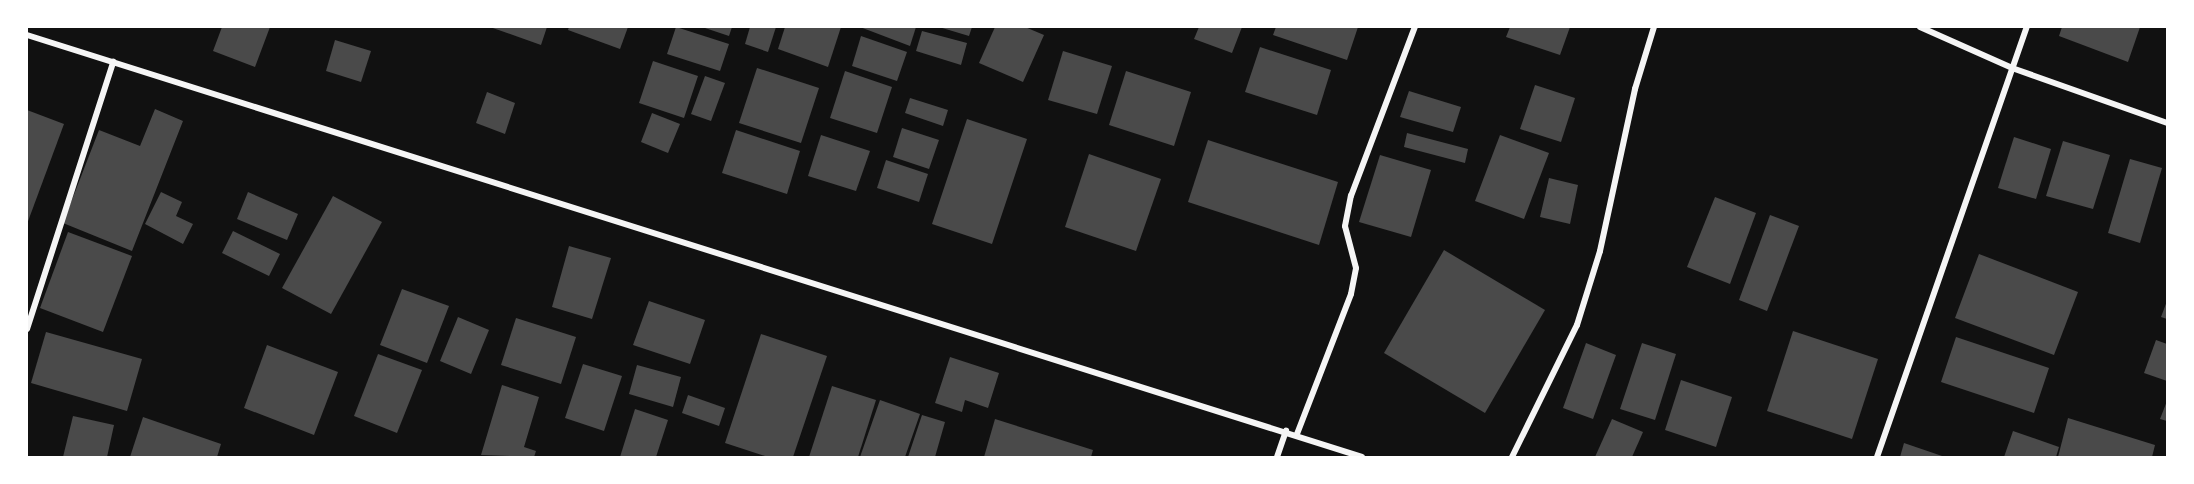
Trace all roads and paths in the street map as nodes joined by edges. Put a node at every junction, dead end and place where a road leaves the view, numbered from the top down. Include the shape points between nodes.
1 (1415, 27) edge
2 (1653, 27) edge
3 (1920, 27) edge
4 (2027, 27) edge
5 (27, 35) edge
6 (113, 62) junction
7 (2012, 68) junction
8 (2167, 123) edge
9 (27, 330) edge
10 (1286, 431) junction
11 (1297, 434) junction
12 (1277, 457) edge
13 (1362, 457) edge
14 (1512, 457) edge
15 (1877, 457) edge

1 - 11 street via 1351,196 1346,226 1356,268 1351,294
2 - 14 street via 1635,88 1600,251 1577,325
3 - 7 street
4 - 7 street
5 - 6 street
6 - 9 street
6 - 10 street
7 - 8 street
7 - 15 street
10 - 11 street
10 - 12 street
11 - 13 street

